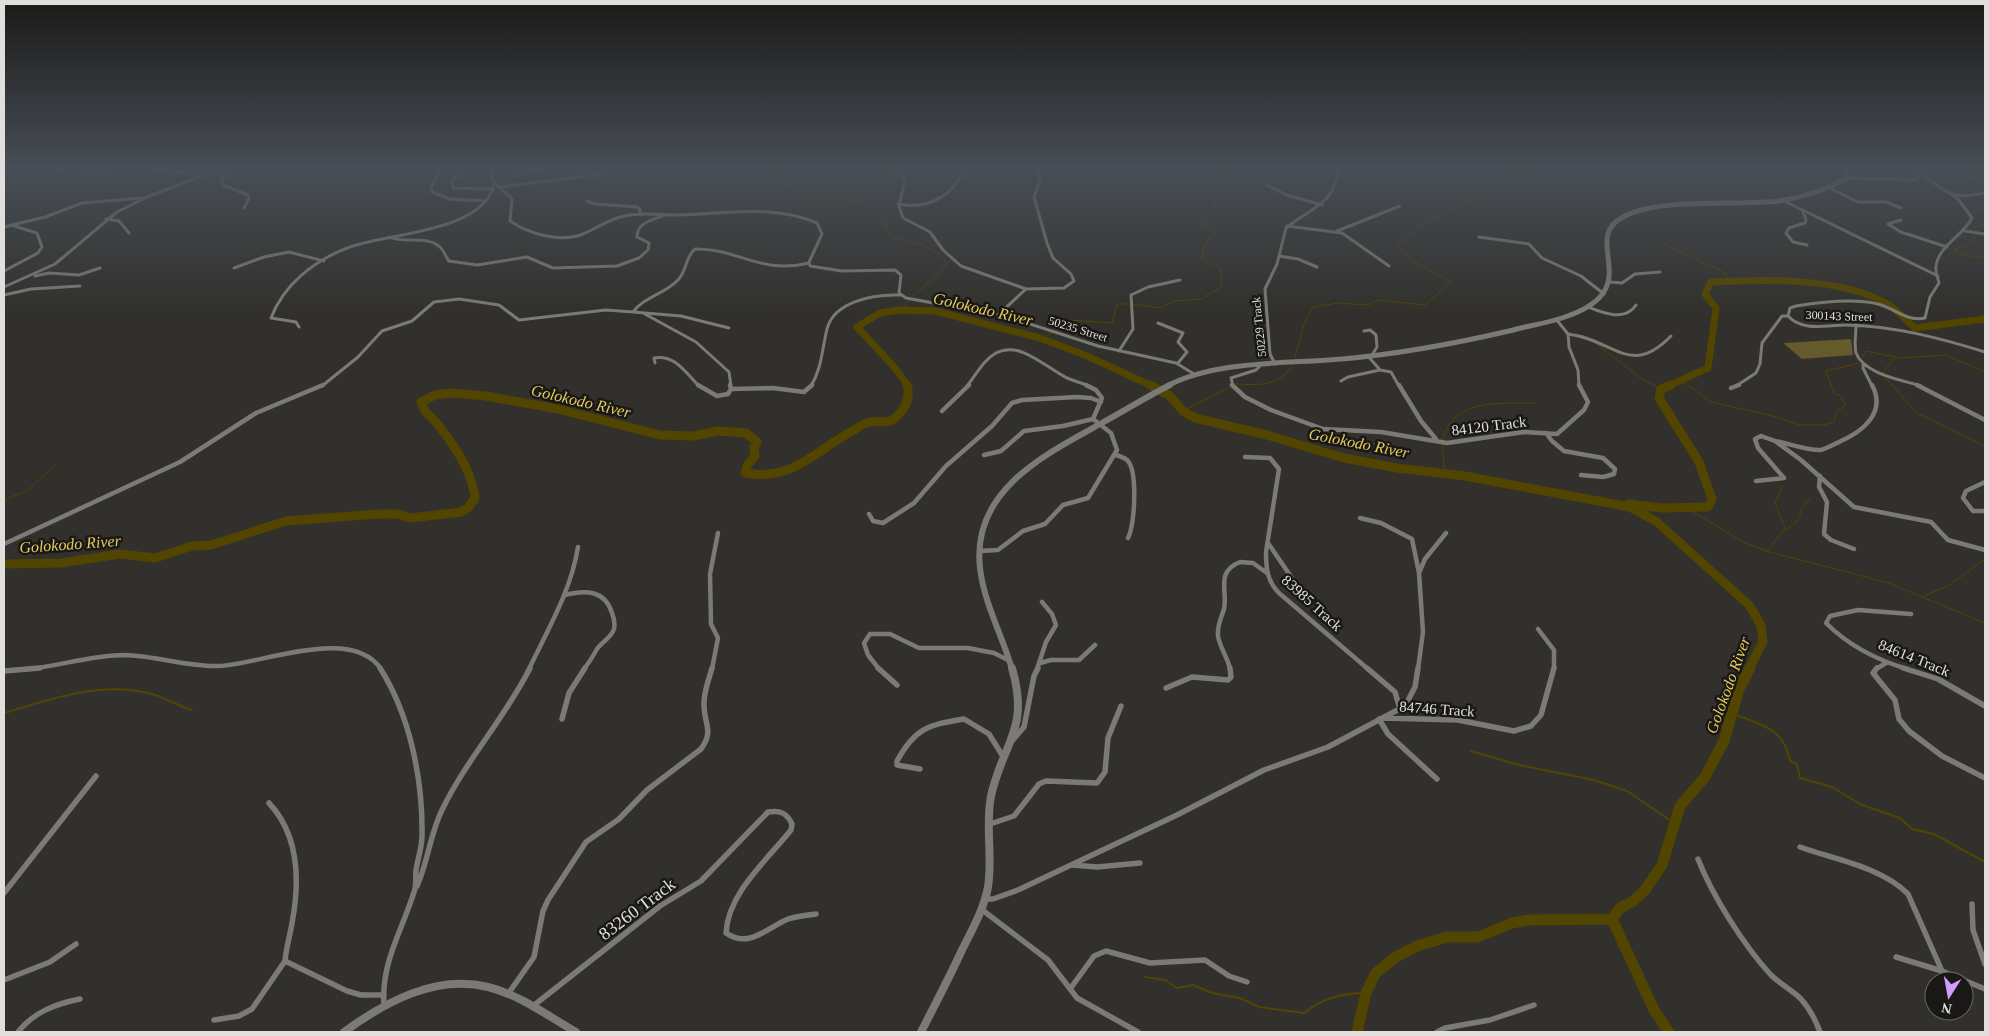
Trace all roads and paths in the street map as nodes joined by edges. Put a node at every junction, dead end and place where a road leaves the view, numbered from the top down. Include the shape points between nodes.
1 (49, 215) edge
2 (114, 215) edge
3 (464, 215) edge
4 (510, 215) edge
5 (631, 215) edge
6 (666, 215) edge
7 (774, 215) edge
8 (902, 215) edge
9 (1039, 215) edge
10 (1304, 215) edge
11 (1375, 215) edge
12 (1627, 215) edge
13 (1805, 215) edge
14 (1813, 215) edge
15 (1971, 215) edge
16 (106, 220) junction
17 (1901, 220) dead end
18 (11, 225) junction
19 (4, 226) edge
20 (1287, 226) junction
21 (1337, 231) junction
22 (1965, 231) junction
23 (129, 233) dead end
24 (1985, 234) edge
25 (1479, 237) dead end
26 (389, 238) junction
27 (1807, 245) dead end
28 (1947, 247) junction
29 (1279, 256) junction
30 (325, 261) junction
31 (809, 263) junction
32 (1390, 266) dead end
33 (1317, 267) dead end
34 (100, 268) dead end
35 (234, 268) dead end
36 (4, 271) edge
37 (1660, 272) dead end
38 (1938, 276) junction
39 (22, 278) junction
40 (1180, 280) dead end
41 (1610, 282) junction
42 (80, 286) dead end
43 (4, 287) edge
44 (1026, 288) junction
45 (1604, 294) junction
46 (4, 295) edge
47 (902, 296) junction
48 (1636, 304) dead end
49 (1588, 307) junction
50 (633, 312) junction
51 (643, 313) junction
52 (999, 314) junction
53 (1788, 316) junction
54 (1556, 319) junction
55 (1158, 323) dead end
56 (1856, 325) junction
57 (299, 327) dead end
58 (729, 328) dead end
59 (1364, 331) dead end
60 (1568, 334) junction
61 (1671, 336) dead end
62 (1120, 350) junction
63 (1985, 352) edge
64 (1370, 356) junction
65 (655, 363) dead end
66 (1178, 363) junction
67 (1275, 364) junction
68 (1260, 366) junction
69 (1867, 366) junction
70 (1380, 370) junction
71 (1194, 374) junction
72 (1341, 381) dead end
73 (1731, 388) dead end
74 (731, 389) junction
75 (1101, 402) junction
76 (942, 411) dead end
77 (1093, 419) junction
78 (1985, 420) edge
79 (1101, 424) junction
80 (1546, 433) junction
81 (1437, 440) junction
82 (1775, 441) junction
83 (984, 455) dead end
84 (1116, 455) junction
85 (1245, 457) dead end
86 (1581, 475) dead end
87 (1820, 476) junction
88 (1756, 481) dead end
89 (1985, 482) edge
90 (1985, 511) edge
91 (869, 514) dead end
92 (1360, 518) dead end
93 (718, 533) dead end
94 (1446, 533) dead end
95 (1128, 538) dead end
96 (1268, 543) junction
97 (4, 544) edge
98 (578, 546) dead end
99 (1854, 549) dead end
100 (1985, 550) edge
101 (980, 551) junction
102 (1267, 572) junction
103 (1419, 573) junction
104 (1294, 581) dead end
105 (565, 595) junction
106 (1042, 602) dead end
107 (1911, 614) dead end
108 (1538, 629) dead end
109 (1095, 645) dead end
110 (1008, 660) junction
111 (1040, 663) junction
112 (1886, 663) junction
113 (4, 671) edge
114 (897, 685) dead end
115 (1166, 688) dead end
116 (1121, 706) dead end
117 (1985, 706) edge
118 (1400, 709) junction
119 (562, 719) dead end
120 (1380, 719) junction
121 (1011, 742) junction
122 (1004, 759) junction
123 (920, 769) dead end
124 (96, 776) dead end
125 (1985, 778) edge
126 (1437, 779) dead end
127 (269, 803) dead end
128 (990, 824) junction
129 (1800, 848) dead end
130 (1698, 858) dead end
131 (1140, 863) dead end
132 (1071, 865) junction
133 (415, 890) junction
134 (4, 893) edge
135 (984, 899) junction
136 (1972, 904) dead end
137 (981, 909) junction
138 (816, 914) dead end
139 (76, 944) dead end
140 (1896, 957) dead end
141 (285, 962) junction
142 (1985, 964) edge
143 (1942, 971) joint
144 (4, 980) edge
145 (1247, 982) dead end
146 (1070, 989) junction
147 (508, 994) junction
148 (80, 999) dead end
149 (384, 1000) junction
150 (1534, 1005) dead end
151 (532, 1007) junction
152 (214, 1020) dead end
153 (18, 1032) edge
154 (344, 1032) edge
155 (576, 1032) edge
156 (921, 1032) edge
157 (1138, 1032) edge
158 (1437, 1032) edge
159 (1820, 1032) edge

1 - 18 street
2 - 16 street
3 - 26 street via 454,222
4 - 5 street via 512,224 561,238 577,236 614,218
6 - 26 street via 642,224 636,230 637,236 649,244 644,254 635,261 617,266 553,268 526,257 472,265 449,261 441,247 434,243
7 - 31 street via 817,223 822,234
8 - 44 street via 930,232 935,242 957,264
9 - 44 street via 1054,259 1074,281 1059,288
10 - 20 street
11 - 21 street
12 - 41 street via 1612,224 1606,234 1612,271
13 - 27 street via 1805,223 1789,228 1786,233 1794,242
14 - 38 street
15 - 22 street
16 - 23 street via 119,221
16 - 39 street via 55,264
17 - 28 street via 1888,224 1901,232
18 - 19 street
18 - 36 street via 37,233 42,247 38,253
20 - 21 street
20 - 29 street, 50229 Track
21 - 32 street
22 - 24 street
22 - 28 street, 300143 Street
25 - 45 street via 1529,244 1542,258 1581,276
26 - 30 street via 348,248
28 - 38 street, 300143 Street via 1935,265
29 - 33 street
29 - 67 street, 50229 Track via 1265,289 1271,358
30 - 35 street via 289,252
30 - 57 street via 294,281 272,313 271,319 296,322
31 - 47 street via 832,270 898,271
31 - 50 street via 772,266 721,252 695,249 677,281 640,302
34 - 39 street via 79,275 48,274
37 - 41 street via 1635,274 1622,283
38 - 53 street, 300143 Street via 1939,283 1930,297 1923,319 1912,319 1868,303 1802,304 1790,308
39 - 43 street
40 - 62 street via 1131,295 1133,329
41 - 45 street
42 - 46 street via 31,289
44 - 52 street
45 - 49 street
47 - 52 street, 50235 Street
47 - 74 street, 50235 Street via 886,294 865,298 849,304 834,316 827,327 822,360 812,385 804,392 773,388
48 - 49 street via 1632,312 1625,314 1606,313
49 - 54 street
50 - 51 street
50 - 97 street via 606,310 519,320 499,304 459,299 434,302 412,321 382,331 358,357 319,388 256,413 180,462
51 - 58 street via 681,316
51 - 74 street via 702,347 729,372
52 - 62 street, 50235 Street
53 - 56 street, 300143 Street via 1802,325
53 - 73 street via 1782,316 1768,331 1760,347 1760,364 1756,373
54 - 60 street, 84120 Track
54 - 64 street via 1444,346
55 - 66 street via 1183,333 1178,342 1187,352
56 - 63 street, 300143 Street via 1915,334
56 - 69 street via 1856,352
59 - 64 street via 1370,330 1376,336 1377,347
60 - 61 street via 1586,337 1642,358 1658,350
60 - 80 street, 84120 Track via 1579,387 1588,402 1559,433
62 - 66 street, 50235 Street
64 - 67 street
64 - 70 street
65 - 74 street via 656,356 666,357 712,394 723,396
66 - 71 street, 50235 Street
67 - 68 street
68 - 71 street
68 - 81 street, 84120 Track via 1230,380 1239,393 1271,410 1323,429 1381,432
69 - 78 street via 1878,373 1933,391
69 - 82 street via 1863,368 1874,392 1876,408 1872,420 1856,435 1821,450
70 - 72 street
70 - 81 street via 1391,372 1421,421
71 - 79 street
75 - 76 street via 1102,395 1098,390 1065,377 1021,352 1004,350 983,363 971,382
75 - 77 street
75 - 91 street via 1077,397 1012,403 992,426 946,466 914,503 883,523 873,521
77 - 79 street
77 - 83 street via 1024,430 1001,451
79 - 84 street via 1114,438
79 - 101 street via 1038,461 1014,480 988,518
80 - 81 street, 84120 Track via 1524,432 1447,443
80 - 86 street via 1565,450 1581,456 1603,458 1615,469 1609,476
82 - 87 street
82 - 88 street via 1761,436 1755,439 1758,448 1784,478
84 - 95 street via 1127,460 1131,467 1135,520 1134,530
84 - 101 street via 1088,498 1063,505 1045,524 1023,532 1003,547
85 - 96 street, 83985 Track via 1261,455 1278,464
87 - 99 street via 1819,487 1827,502 1824,534
87 - 100 street via 1854,507 1932,522 1948,540
89 - 90 street via 1971,487 1963,498 1973,511
92 - 103 street via 1386,524 1412,539
93 - 147 street via 710,574 711,624 716,632 717,645 704,702 710,731 708,741 647,790 619,819 586,842 548,900 534,956
94 - 103 street via 1425,559
96 - 102 street, 83985 Track
96 - 104 street
98 - 105 street
101 - 110 street via 983,584
102 - 115 street via 1255,562 1246,561 1230,568 1225,576 1224,607 1218,618 1218,635 1232,677 1225,681 1192,677
102 - 118 street, 83985 Track via 1275,590 1395,692
103 - 118 street via 1423,611 1420,656 1415,687
105 - 119 street via 586,590 599,593 608,602 615,627 569,693
105 - 133 street via 516,696 445,802
106 - 111 street via 1056,625 1046,642
107 - 112 street, 84614 Track via 1877,610 1847,612 1827,618 1827,625 1834,632
108 - 120 street, 84746 Track via 1554,650 1555,664 1541,715 1531,726 1514,730 1458,720
109 - 111 street via 1079,660
110 - 114 street via 994,653 968,648 918,648 890,634 870,634 864,643 866,653
110 - 121 street via 1019,703
111 - 121 street via 1032,682 1024,727
112 - 117 street, 84614 Track via 1938,679
112 - 125 street via 1873,673 1895,700 1903,725 1942,756
113 - 133 street via 42,669 123,656 205,666 245,664 285,654 328,649 363,652 384,672 410,736 422,805 422,838
116 - 128 street via 1108,738 1104,772 1097,783 1044,781 1014,816
118 - 120 street
120 - 126 street via 1388,734
120 - 132 street via 1328,748 1264,770
121 - 122 street
122 - 123 street via 989,734 964,719 922,729 912,735 897,765
122 - 128 street via 992,795
124 - 134 street
127 - 141 street via 279,812 288,828 295,865 295,906
128 - 135 street via 989,875
129 - 143 street via 1902,886
130 - 159 street via 1710,887 1768,972 1801,999
131 - 132 street via 1098,867
132 - 135 street via 1012,892
133 - 149 street via 389,955
135 - 137 street
136 - 142 street via 1973,930
137 - 146 street via 1048,960
137 - 156 street
138 - 151 street, 83260 Track via 789,919 753,938 735,938 726,933 727,917 736,902 792,824 785,813 772,810 701,881 660,906
139 - 144 street via 50,962
140 - 143 street
141 - 149 street via 347,991
141 - 152 street via 252,1009 239,1016
145 - 146 street via 1229,976 1205,960 1150,963 1106,951 1094,956
146 - 157 street via 1084,1002
147 - 149 street via 486,986 449,985
147 - 151 street
148 - 153 street via 42,1010
149 - 154 street
150 - 158 street via 1490,1020
151 - 155 street

